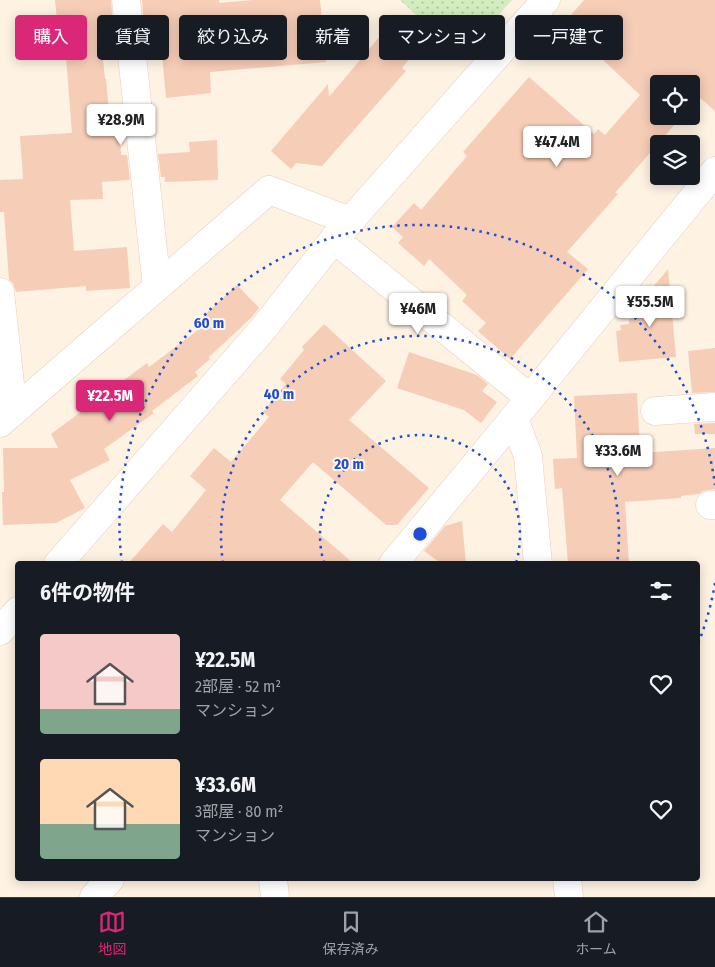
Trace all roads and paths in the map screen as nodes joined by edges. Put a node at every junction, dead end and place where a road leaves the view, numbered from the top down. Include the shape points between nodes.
1 (126, 0) edge
2 (546, 0) edge
3 (715, 171) edge
4 (342, 230) junction
5 (157, 287) junction
6 (0, 292) edge
7 (715, 407) edge
8 (522, 408) junction
9 (655, 411) dead end
10 (7, 417) edge
11 (61, 561) edge
12 (395, 561) edge
13 (538, 561) edge
14 (15, 614) edge
15 (0, 631) edge
16 (108, 881) edge
17 (273, 881) edge
18 (567, 881) edge
19 (94, 897) edge
20 (275, 897) edge
21 (569, 897) edge

1 - 5 street
2 - 4 street
3 - 8 street
4 - 5 street via 270,190
4 - 8 street
4 - 11 street via 263,329
5 - 10 street
6 - 10 street
7 - 9 street
8 - 12 street
8 - 13 street
14 - 15 street
16 - 19 street
17 - 20 street
18 - 21 street

